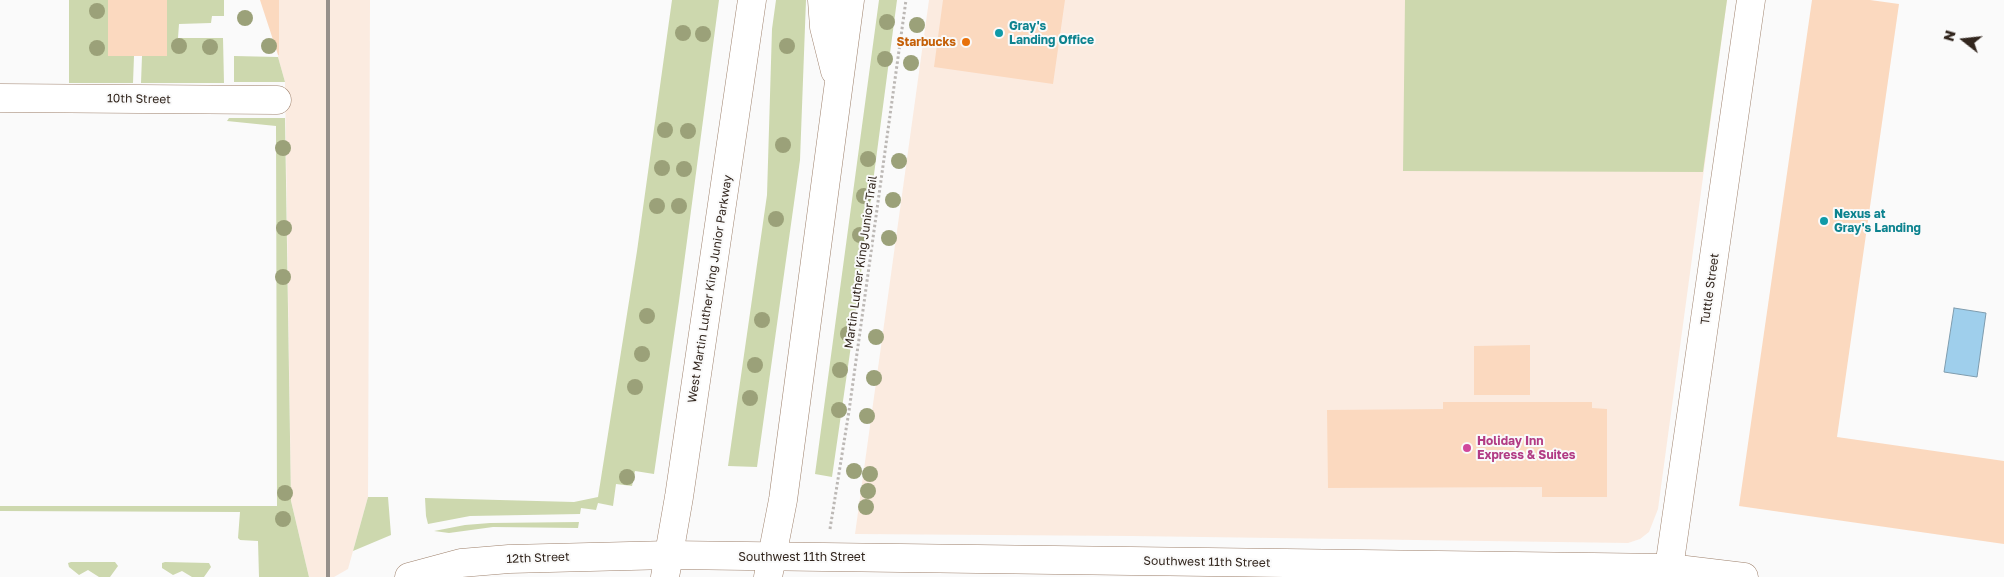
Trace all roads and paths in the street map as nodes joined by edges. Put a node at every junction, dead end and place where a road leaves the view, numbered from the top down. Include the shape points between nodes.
1 (752, 0) edge
2 (822, 0) edge
3 (850, 0) edge
4 (906, 0) edge
5 (1751, 0) edge
6 (838, 84) junction
7 (0, 98) edge
8 (277, 100) dead end
9 (831, 525) dead end
10 (667, 566) edge
11 (771, 567) edge
12 (1668, 572) edge
13 (409, 577) edge
14 (1744, 577) edge

1 - 10 street, West Martin Luther King Junior Parkway
2 - 6 street via 824,27
3 - 6 street
4 - 9 path, Martin Luther King Junior Trail
5 - 12 street, Tuttle Street
6 - 11 street via 783,500
7 - 8 street, 10th Street
10 - 11 street, Southwest 11th Street
10 - 13 street, 12th Street via 509,559 461,563
11 - 12 street, Southwest 11th Street
12 - 14 street, Southwest 11th Street

